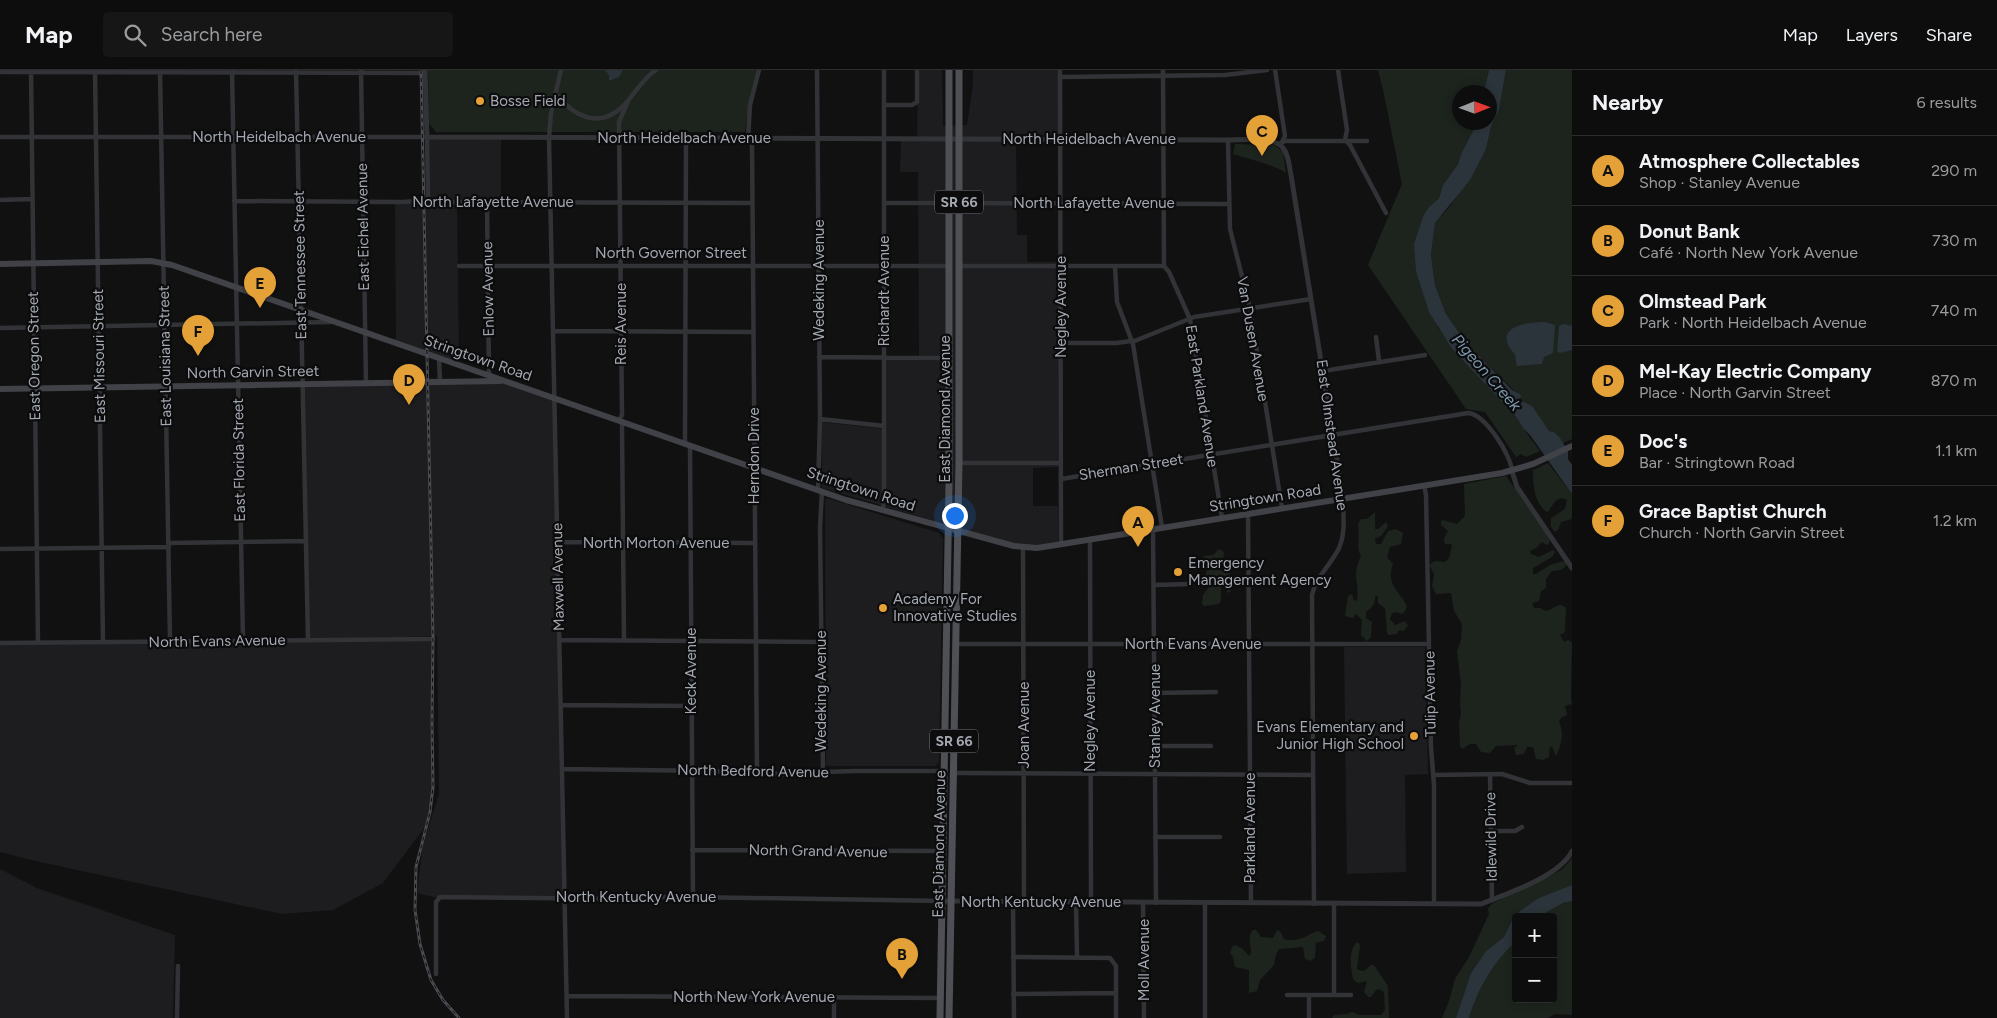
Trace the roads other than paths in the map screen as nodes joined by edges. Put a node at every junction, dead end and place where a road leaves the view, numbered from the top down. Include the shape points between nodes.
1 (561, 70) edge
2 (656, 70) edge
3 (759, 70) edge
4 (817, 70) edge
5 (884, 70) edge
6 (917, 70) edge
7 (949, 70) edge
8 (959, 70) edge
9 (1060, 70) edge
10 (1164, 70) edge
11 (1267, 70) edge
12 (1275, 70) edge
13 (1338, 70) edge
14 (31, 71) edge
15 (95, 71) edge
16 (160, 71) edge
17 (232, 71) edge
18 (296, 71) edge
19 (425, 71) edge
20 (0, 72) edge
21 (361, 72) edge
22 (1164, 76) junction
23 (1060, 77) junction
24 (555, 94) junction
25 (628, 101) junction
26 (884, 106) junction
27 (608, 116) junction
28 (619, 122) junction
29 (0, 137) edge
30 (32, 137) junction
31 (96, 137) junction
32 (162, 137) junction
33 (233, 137) junction
34 (428, 137) junction
35 (549, 137) junction
36 (298, 138) junction
37 (362, 138) junction
38 (619, 138) junction
39 (686, 138) junction
40 (818, 138) junction
41 (884, 138) junction
42 (959, 138) junction
43 (750, 139) junction
44 (949, 139) junction
45 (1061, 140) junction
46 (1164, 140) junction
47 (1228, 140) junction
48 (1345, 140) junction
49 (1367, 142) dead end
50 (1281, 143) junction
51 (428, 199) junction
52 (0, 200) edge
53 (32, 200) junction
54 (234, 202) junction
55 (299, 202) junction
56 (363, 202) junction
57 (550, 202) junction
58 (620, 202) junction
59 (686, 202) junction
60 (884, 202) junction
61 (487, 203) junction
62 (752, 203) junction
63 (949, 203) junction
64 (959, 203) junction
65 (1164, 203) junction
66 (1061, 204) junction
67 (1228, 204) junction
68 (1386, 213) dead end
69 (98, 262) junction
70 (33, 263) junction
71 (164, 263) junction
72 (0, 264) edge
73 (884, 265) junction
74 (459, 266) dead end
75 (488, 266) junction
76 (552, 266) junction
77 (620, 266) junction
78 (686, 266) junction
79 (753, 266) junction
80 (819, 266) junction
81 (949, 266) junction
82 (959, 266) junction
83 (1062, 266) junction
84 (1164, 266) junction
85 (1115, 267) junction
86 (236, 286) junction
87 (1311, 299) junction
88 (1250, 308) junction
89 (301, 310) junction
90 (1190, 319) junction
91 (336, 322) junction
92 (301, 323) junction
93 (237, 324) junction
94 (165, 325) junction
95 (98, 326) junction
96 (34, 327) junction
97 (0, 328) edge
98 (553, 330) junction
99 (621, 331) junction
100 (365, 332) junction
101 (685, 332) junction
102 (753, 332) junction
103 (1376, 337) dead end
104 (1132, 341) junction
105 (1062, 343) junction
106 (1425, 355) dead end
107 (819, 357) junction
108 (440, 358) junction
109 (884, 358) junction
110 (949, 358) junction
111 (1379, 362) junction
112 (1323, 371) junction
113 (489, 375) junction
114 (440, 382) junction
115 (506, 382) junction
116 (366, 383) junction
117 (303, 384) junction
118 (238, 385) junction
119 (166, 386) junction
120 (99, 387) junction
121 (35, 388) junction
122 (0, 389) edge
123 (554, 398) junction
124 (820, 419) junction
125 (623, 422) junction
126 (884, 426) junction
127 (1333, 435) junction
128 (687, 444) junction
129 (1272, 444) junction
130 (1572, 446) edge
131 (1212, 455) junction
132 (959, 463) junction
133 (1061, 463) junction
134 (1152, 464) junction
135 (754, 468) junction
136 (1512, 471) junction
137 (1061, 479) junction
138 (1424, 485) junction
139 (820, 490) junction
140 (1343, 498) junction
141 (1282, 508) junction
142 (881, 510) junction
143 (1248, 514) junction
144 (1222, 518) junction
145 (1162, 528) junction
146 (948, 529) junction
147 (1153, 529) junction
148 (958, 532) junction
149 (1090, 539) junction
150 (306, 541) junction
151 (241, 542) junction
152 (558, 542) junction
153 (623, 543) junction
154 (690, 543) junction
155 (755, 544) junction
156 (1061, 544) junction
157 (168, 545) junction
158 (1023, 547) junction
159 (101, 548) junction
160 (0, 549) edge
161 (37, 549) junction
162 (1572, 568) edge
163 (1154, 584) junction
164 (1191, 584) dead end
165 (433, 639) dead end
166 (243, 640) junction
167 (308, 640) junction
168 (560, 640) junction
169 (624, 640) junction
170 (691, 641) junction
171 (756, 641) junction
172 (38, 642) junction
173 (102, 642) junction
174 (170, 642) junction
175 (821, 642) junction
176 (0, 643) edge
177 (1249, 643) junction
178 (956, 644) junction
179 (1024, 644) junction
180 (1090, 644) junction
181 (1154, 644) junction
182 (1311, 644) junction
183 (1429, 644) junction
184 (1216, 692) dead end
185 (1154, 693) junction
186 (561, 705) junction
187 (691, 706) junction
188 (1155, 746) junction
189 (1211, 746) dead end
190 (563, 769) junction
191 (692, 770) junction
192 (757, 772) junction
193 (823, 772) junction
194 (944, 772) junction
195 (954, 773) junction
196 (1024, 773) junction
197 (1090, 773) junction
198 (1155, 773) junction
199 (1250, 774) junction
200 (1312, 774) junction
201 (1490, 774) junction
202 (1433, 775) junction
203 (1572, 783) edge
204 (1522, 827) dead end
205 (1491, 831) junction
206 (1156, 837) junction
207 (1220, 837) dead end
208 (692, 850) junction
209 (944, 851) junction
210 (1572, 851) edge
211 (565, 897) junction
212 (692, 897) junction
213 (1492, 900) junction
214 (943, 901) junction
215 (952, 901) junction
216 (1013, 902) junction
217 (1024, 902) junction
218 (1076, 902) junction
219 (1092, 902) junction
220 (1143, 902) junction
221 (1156, 902) junction
222 (1206, 903) junction
223 (1251, 903) junction
224 (1314, 904) junction
225 (1334, 904) junction
226 (1434, 904) junction
227 (1013, 957) junction
228 (1077, 957) junction
229 (178, 966) dead end
230 (436, 974) dead end
231 (1116, 993) junction
232 (1014, 994) junction
233 (1287, 995) dead end
234 (1310, 995) junction
235 (1334, 995) junction
236 (1351, 995) dead end
237 (567, 996) junction
238 (834, 997) junction
239 (941, 998) junction
240 (177, 1018) edge
241 (567, 1018) edge
242 (834, 1018) edge
243 (940, 1018) edge
244 (949, 1018) edge
245 (1014, 1018) edge
246 (1116, 1018) edge
247 (1144, 1018) edge
248 (1205, 1018) edge
249 (1309, 1018) edge

1 - 24 street, Maxwell Avenue
2 - 25 street via 642,81
3 - 43 street, Herndon Drive via 750,105
4 - 40 street, Wedeking Avenue
5 - 26 street, Richardt Avenue
6 - 26 street via 917,102
7 - 44 main road, East Diamond Avenue / SR 66
8 - 42 main road, East Diamond Avenue / SR 66
9 - 23 street, Negley Avenue
10 - 22 street, East Parkland Avenue
11 - 22 street via 1226,75
12 - 50 street, East Olmstead Avenue via 1285,136
13 - 48 street via 1347,130
14 - 15 street
14 - 20 street
14 - 30 street, East Oregon Street
15 - 16 street
15 - 31 street, East Missouri Street
16 - 17 street
16 - 32 street, East Louisiana Street
17 - 18 street
17 - 33 street, East Florida Street
18 - 21 street
18 - 36 street, East Tennessee Street
19 - 21 street
19 - 34 street
21 - 37 street, East Eichel Avenue
22 - 23 street
22 - 46 street, East Parkland Avenue
23 - 45 street, Negley Avenue
24 - 27 street via 580,115 595,119
24 - 35 street, Maxwell Avenue
25 - 27 street
25 - 28 street
26 - 41 street, Richardt Avenue
27 - 28 street
28 - 38 street, Reis Avenue
29 - 30 street, North Heidelbach Avenue
30 - 31 street, North Heidelbach Avenue
30 - 53 street, East Oregon Street
31 - 32 street, North Heidelbach Avenue
31 - 69 street, East Missouri Street
32 - 33 street, North Heidelbach Avenue
32 - 71 street, East Louisiana Street
33 - 36 street, North Heidelbach Avenue
33 - 54 street, East Florida Street
34 - 35 street, North Heidelbach Avenue
34 - 37 street, North Heidelbach Avenue
34 - 51 street
35 - 38 street, North Heidelbach Avenue
35 - 57 street, Maxwell Avenue
36 - 37 street, North Heidelbach Avenue
36 - 55 street, East Tennessee Street
37 - 56 street, East Eichel Avenue
38 - 39 street, North Heidelbach Avenue
38 - 58 street, Reis Avenue
39 - 43 street, North Heidelbach Avenue
39 - 59 street, Keck Avenue
40 - 41 street, North Heidelbach Avenue
40 - 43 street, North Heidelbach Avenue
40 - 80 street, Wedeking Avenue
41 - 44 street, North Heidelbach Avenue
41 - 60 street, Richardt Avenue
42 - 44 street, North Heidelbach Avenue
42 - 45 street, North Heidelbach Avenue
42 - 64 main road, East Diamond Avenue / SR 66
43 - 62 street, Herndon Drive
44 - 63 main road, East Diamond Avenue / SR 66
45 - 46 street, North Heidelbach Avenue
45 - 66 street, Negley Avenue
46 - 47 street, North Heidelbach Avenue
46 - 65 street, East Parkland Avenue
47 - 50 street, North Heidelbach Avenue
47 - 67 street, Van Dusen Avenue
48 - 49 street, North Heidelbach Avenue
48 - 50 street, North Heidelbach Avenue
48 - 68 street
50 - 87 street, East Olmstead Avenue via 1289,165
51 - 56 street, North Lafayette Avenue via 421,202
51 - 61 street, North Lafayette Avenue via 433,202
52 - 53 street
53 - 70 street, East Oregon Street
54 - 55 street, North Lafayette Avenue
54 - 86 street, East Florida Street
55 - 56 street, North Lafayette Avenue
55 - 89 street, East Tennessee Street
56 - 100 street, East Eichel Avenue
57 - 58 street, North Lafayette Avenue
57 - 61 street, North Lafayette Avenue
57 - 76 street, Maxwell Avenue
58 - 59 street, North Lafayette Avenue
58 - 77 street, Reis Avenue
59 - 62 street, North Lafayette Avenue
59 - 78 street, Keck Avenue
60 - 63 street
60 - 73 street, Richardt Avenue
61 - 75 street, Enlow Avenue
62 - 79 street, Herndon Drive
63 - 81 main road, East Diamond Avenue / SR 66
64 - 66 street, North Lafayette Avenue
64 - 82 main road, East Diamond Avenue / SR 66
65 - 66 street, North Lafayette Avenue
65 - 67 street, North Lafayette Avenue
65 - 84 street, East Parkland Avenue
66 - 83 street, Negley Avenue
67 - 88 street, Van Dusen Avenue via 1230,229
69 - 70 main road
69 - 71 main road
69 - 95 street, East Missouri Street
70 - 72 main road
70 - 96 street, East Oregon Street
71 - 86 main road, Stringtown Road
71 - 94 street, East Louisiana Street
73 - 80 street, North Governor Street
73 - 81 street, North Governor Street
73 - 109 street, Richardt Avenue
74 - 75 street, North Governor Street
75 - 76 street, North Governor Street
75 - 113 street, Enlow Avenue
76 - 77 street, North Governor Street
76 - 98 street, Maxwell Avenue
77 - 78 street, North Governor Street
77 - 99 street, Reis Avenue
78 - 79 street, North Governor Street
78 - 101 street, Keck Avenue
79 - 80 street, North Governor Street
79 - 102 street, Herndon Drive
80 - 107 street, Wedeking Avenue
81 - 110 main road, East Diamond Avenue / SR 66
82 - 83 street
82 - 132 main road, East Diamond Avenue / SR 66
83 - 85 street
83 - 105 street, Negley Avenue
84 - 85 street
84 - 90 street, East Parkland Avenue
85 - 104 street via 1117,302
86 - 89 main road, Stringtown Road
86 - 93 street, East Florida Street
87 - 88 street
87 - 112 street, East Olmstead Avenue
88 - 90 street
88 - 129 street, Van Dusen Avenue
89 - 91 main road, Stringtown Road
89 - 92 street, East Tennessee Street
90 - 104 street
90 - 131 street, East Parkland Avenue
91 - 92 street
91 - 100 main road, Stringtown Road
92 - 93 street
92 - 117 street, East Tennessee Street
93 - 94 street
93 - 118 street, East Florida Street
94 - 95 street
94 - 119 street, East Louisiana Street
95 - 96 street
95 - 120 street, East Missouri Street
96 - 97 street
96 - 121 street, East Oregon Street
98 - 99 street
98 - 123 street, Maxwell Avenue
99 - 101 street
99 - 125 street, Reis Avenue
100 - 108 main road, Stringtown Road
100 - 116 street, East Eichel Avenue
101 - 102 street
101 - 128 street, Keck Avenue
102 - 135 street, Herndon Drive
103 - 111 street
104 - 105 street
104 - 134 street
105 - 133 street, Negley Avenue
106 - 111 street
107 - 109 street
107 - 124 street, Wedeking Avenue
108 - 113 main road, Stringtown Road
108 - 114 street
109 - 110 street
109 - 126 street, Richardt Avenue
110 - 146 main road, East Diamond Avenue / SR 66
111 - 112 street
112 - 127 street, East Olmstead Avenue
113 - 115 main road, Stringtown Road
114 - 115 main road, North Garvin Street
114 - 116 main road, North Garvin Street
115 - 123 main road, Stringtown Road
116 - 117 main road, North Garvin Street
117 - 118 main road, North Garvin Street
117 - 150 street, East Tennessee Street
118 - 119 main road, North Garvin Street
118 - 151 street, East Florida Street
119 - 120 main road, North Garvin Street
119 - 157 street, East Louisiana Street
120 - 121 main road, North Garvin Street
120 - 159 street, East Missouri Street
121 - 122 main road, North Garvin Street
121 - 161 street, East Oregon Street
123 - 125 main road, Stringtown Road
123 - 152 street, Maxwell Avenue
124 - 126 street
124 - 139 street, Wedeking Avenue
125 - 128 main road, Stringtown Road
125 - 153 street, Reis Avenue
126 - 142 street, Richardt Avenue via 884,500
127 - 129 street, Sherman Street
127 - 136 street, Sherman Street via 1468,413 1479,416 1484,422 1510,459
127 - 140 street, East Olmstead Avenue
128 - 135 main road, Stringtown Road
128 - 154 street, Keck Avenue
129 - 131 street, Sherman Street
129 - 141 street, Van Dusen Avenue
130 - 136 main road, Stringtown Road
131 - 134 street, Sherman Street
131 - 144 street, East Parkland Avenue
132 - 133 street, Sherman Street
132 - 148 main road, East Diamond Avenue / SR 66
133 - 137 street, Negley Avenue
134 - 137 street, Sherman Street
134 - 145 street
135 - 139 main road, Stringtown Road
135 - 155 street, Herndon Drive
136 - 138 main road, Stringtown Road
136 - 162 street via 1517,487
137 - 156 street, Negley Avenue
138 - 140 main road, Stringtown Road
138 - 183 street, Tulip Avenue
139 - 142 main road, Stringtown Road
139 - 175 street, Wedeking Avenue
140 - 141 main road, Stringtown Road
140 - 182 street, East Olmstead Avenue via 1344,522 1340,543 1317,580 1312,595
141 - 143 main road, Stringtown Road
142 - 146 main road, Stringtown Road
143 - 144 main road, Stringtown Road
143 - 177 street, Parkland Avenue
144 - 145 main road, Stringtown Road
145 - 147 main road, Stringtown Road
146 - 148 main road, Stringtown Road
146 - 194 main road, East Diamond Avenue / SR 66
147 - 149 main road, Stringtown Road
147 - 163 street, Stanley Avenue
148 - 158 main road, Stringtown Road
148 - 178 main road, East Diamond Avenue / SR 66
149 - 156 main road, Stringtown Road
149 - 180 street, Negley Avenue
150 - 151 street
150 - 167 street, East Tennessee Street
151 - 157 street
151 - 166 street, East Florida Street
152 - 153 street, North Morton Avenue
152 - 168 street, Maxwell Avenue
153 - 154 street, North Morton Avenue
153 - 169 street, Reis Avenue
154 - 155 street, North Morton Avenue
154 - 170 street, Keck Avenue
155 - 171 street, Herndon Drive
156 - 158 main road, Stringtown Road
157 - 159 street
157 - 174 street, East Louisiana Street
158 - 179 street, Joan Avenue
159 - 161 street
159 - 173 street, East Missouri Street
160 - 161 street
161 - 172 street, East Oregon Street
163 - 164 street
163 - 181 street, Stanley Avenue
165 - 167 street, North Evans Avenue
166 - 167 street, North Evans Avenue
166 - 174 street, North Evans Avenue
168 - 169 street
168 - 186 street, Maxwell Avenue
169 - 170 street
170 - 171 street
170 - 187 street, Keck Avenue
171 - 175 street
171 - 192 street, Herndon Drive
172 - 173 street, North Evans Avenue
172 - 176 street, North Evans Avenue
173 - 174 street, North Evans Avenue
175 - 193 street, Wedeking Avenue
177 - 181 street, North Evans Avenue
177 - 182 street, North Evans Avenue
177 - 199 street, Parkland Avenue
178 - 179 street, North Evans Avenue
178 - 195 main road, East Diamond Avenue / SR 66
179 - 180 street, North Evans Avenue
179 - 196 street, Joan Avenue
180 - 181 street, North Evans Avenue
180 - 197 street, Negley Avenue
181 - 185 street, Stanley Avenue
182 - 183 street, North Evans Avenue
182 - 200 street, East Olmstead Avenue
183 - 202 street, Tulip Avenue
184 - 185 street
185 - 188 street, Stanley Avenue
186 - 187 street
186 - 190 street, Maxwell Avenue
187 - 191 street, Keck Avenue
188 - 189 street
188 - 198 street, Stanley Avenue
190 - 191 street, North Bedford Avenue
190 - 211 street, Maxwell Avenue
191 - 192 street, North Bedford Avenue
191 - 208 street, Keck Avenue
192 - 193 street, North Bedford Avenue
193 - 194 street, North Bedford Avenue
194 - 209 main road, East Diamond Avenue / SR 66
195 - 196 street
195 - 215 main road, East Diamond Avenue / SR 66
196 - 197 street
196 - 217 street, Joan Avenue
197 - 198 street
197 - 219 street, Negley Avenue
198 - 199 street
198 - 206 street, Stanley Avenue
199 - 200 street
199 - 223 street, Parkland Avenue
200 - 224 street, East Olmstead Avenue
201 - 202 street
201 - 203 street via 1508,775 1535,783
201 - 205 street, Idlewild Drive
202 - 226 street, Tulip Avenue
204 - 205 street via 1515,831
205 - 213 street, Idlewild Drive
206 - 207 street
206 - 221 street, Stanley Avenue
208 - 209 street, North Grand Avenue
208 - 212 street, Keck Avenue
209 - 214 main road, East Diamond Avenue / SR 66
210 - 213 street, North Kentucky Avenue via 1566,862 1554,871
211 - 212 street, North Kentucky Avenue via 634,900 643,897
211 - 230 street, North Kentucky Avenue via 440,897 436,902
211 - 237 street, Maxwell Avenue
212 - 214 street, North Kentucky Avenue
213 - 226 street, North Kentucky Avenue via 1474,904
214 - 215 street, North Kentucky Avenue
214 - 239 main road, East Diamond Avenue / SR 66
215 - 216 street, North Kentucky Avenue
215 - 244 main road, East Diamond Avenue / SR 66
216 - 217 street, North Kentucky Avenue
216 - 227 street
217 - 218 street, North Kentucky Avenue
218 - 219 street, North Kentucky Avenue
218 - 228 street
219 - 220 street, North Kentucky Avenue
220 - 221 street, North Kentucky Avenue
220 - 247 street, Moll Avenue
221 - 222 street, North Kentucky Avenue
222 - 223 street, North Kentucky Avenue
222 - 248 street
223 - 224 street, North Kentucky Avenue
224 - 225 street, North Kentucky Avenue
225 - 226 street, North Kentucky Avenue
225 - 235 street
227 - 228 street
227 - 232 street
228 - 231 street via 1108,957 1116,966
229 - 240 street
231 - 232 street
231 - 246 street
232 - 245 street
233 - 234 street
234 - 235 street
234 - 249 street
235 - 236 street
237 - 238 street, North New York Avenue
237 - 241 street, Maxwell Avenue
238 - 239 street, North New York Avenue
238 - 242 street
239 - 243 main road, East Diamond Avenue / SR 66

